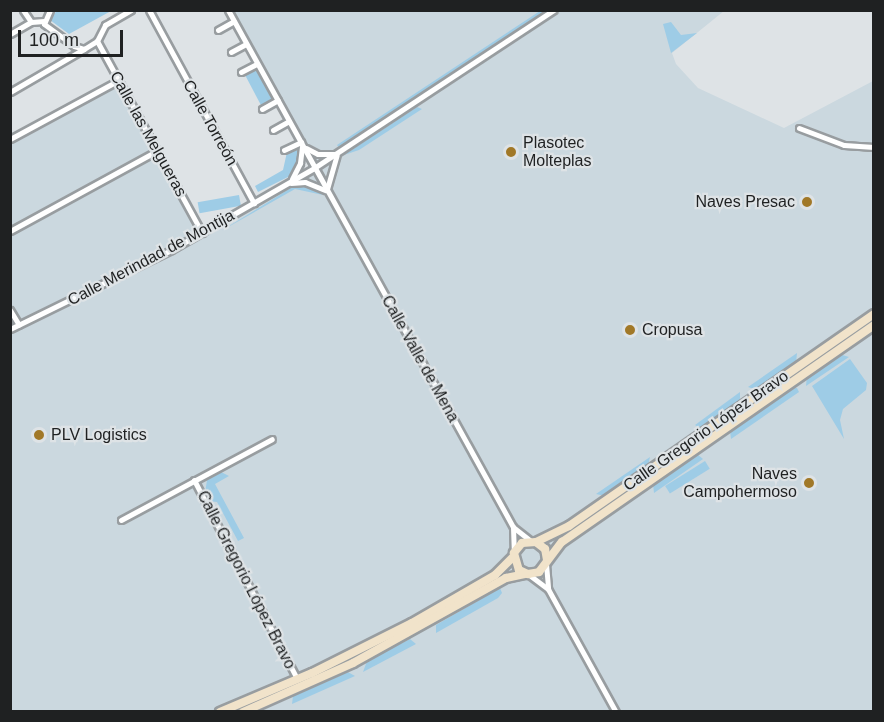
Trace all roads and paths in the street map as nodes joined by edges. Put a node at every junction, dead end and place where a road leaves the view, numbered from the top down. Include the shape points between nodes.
1 (23, 10) edge
2 (50, 10) edge
3 (131, 10) edge
4 (149, 10) edge
5 (228, 10) edge
6 (554, 10) edge
7 (44, 21) junction
8 (234, 21) junction
9 (31, 22) junction
10 (218, 30) dead end
11 (10, 34) edge
12 (98, 41) junction
13 (246, 44) junction
14 (84, 49) junction
15 (231, 52) dead end
16 (258, 64) junction
17 (242, 72) dead end
18 (119, 80) junction
19 (10, 92) edge
20 (278, 100) junction
21 (262, 109) dead end
22 (289, 121) junction
23 (799, 128) dead end
24 (273, 130) dead end
25 (10, 139) edge
26 (302, 143) junction
27 (873, 147) edge
28 (284, 150) dead end
29 (157, 151) junction
30 (338, 154) junction
31 (314, 168) junction
32 (289, 183) junction
33 (327, 191) junction
34 (254, 203) junction
35 (10, 231) edge
36 (202, 233) junction
37 (10, 310) edge
38 (873, 314) edge
39 (19, 325) junction
40 (873, 325) edge
41 (10, 329) edge
42 (272, 439) dead end
43 (194, 480) junction
44 (121, 520) dead end
45 (513, 527) junction
46 (534, 541) junction
47 (514, 555) junction
48 (547, 562) junction
49 (526, 574) junction
50 (548, 589) junction
51 (297, 680) junction
52 (220, 711) edge
53 (243, 711) edge
54 (616, 711) edge

1 - 9 street
2 - 7 street
3 - 12 street via 105,25
4 - 34 street, Calle Torreón
5 - 8 street, Calle Valle de Mena
6 - 30 street, Calle Merindad de Montija
7 - 9 street
7 - 14 street via 74,46
8 - 10 street
8 - 13 street, Calle Valle de Mena
9 - 11 street
12 - 14 street
12 - 18 street, Calle las Melgueras
13 - 15 street
13 - 16 street, Calle Valle de Mena
14 - 19 street
16 - 17 street
16 - 20 street, Calle Valle de Mena
18 - 25 street
18 - 29 street, Calle las Melgueras
20 - 21 street
20 - 22 street, Calle Valle de Mena
22 - 24 street
22 - 26 street, Calle Valle de Mena
23 - 27 street via 844,145
26 - 28 street
26 - 30 street via 318,154
26 - 31 street, Calle Valle de Mena
26 - 32 street via 300,163
29 - 35 street
29 - 36 street, Calle las Melgueras
30 - 31 street, Calle Merindad de Montija
30 - 33 street via 328,173
31 - 32 street, Calle Merindad de Montija
31 - 33 street, Calle Valle de Mena
32 - 33 street via 305,182
32 - 34 street, Calle Merindad de Montija
33 - 45 street, Calle Valle de Mena
34 - 36 street, Calle Merindad de Montija
36 - 39 street, Calle Merindad de Montija
37 - 39 street
38 - 46 main road, Calle Gregorio López Bravo via 563,531
39 - 41 street, Calle Merindad de Montija
40 - 48 main road, Calle Gregorio López Bravo via 562,542
42 - 43 street, Calle Gregorio López Bravo
43 - 44 street, Calle Gregorio López Bravo
43 - 51 street, Calle Gregorio López Bravo
45 - 46 street, Calle Valle de Mena
45 - 47 street, Calle Valle de Mena
46 - 47 main road via 522,543
46 - 48 main road via 545,549
47 - 49 main road via 515,566
47 - 51 main road, Calle Gregorio López Bravo via 495,575 431,613
48 - 49 main road via 539,572
48 - 50 street
49 - 50 street
49 - 53 main road, Calle Gregorio López Bravo via 506,578 336,671
50 - 54 street
51 - 52 main road, Calle Gregorio López Bravo

